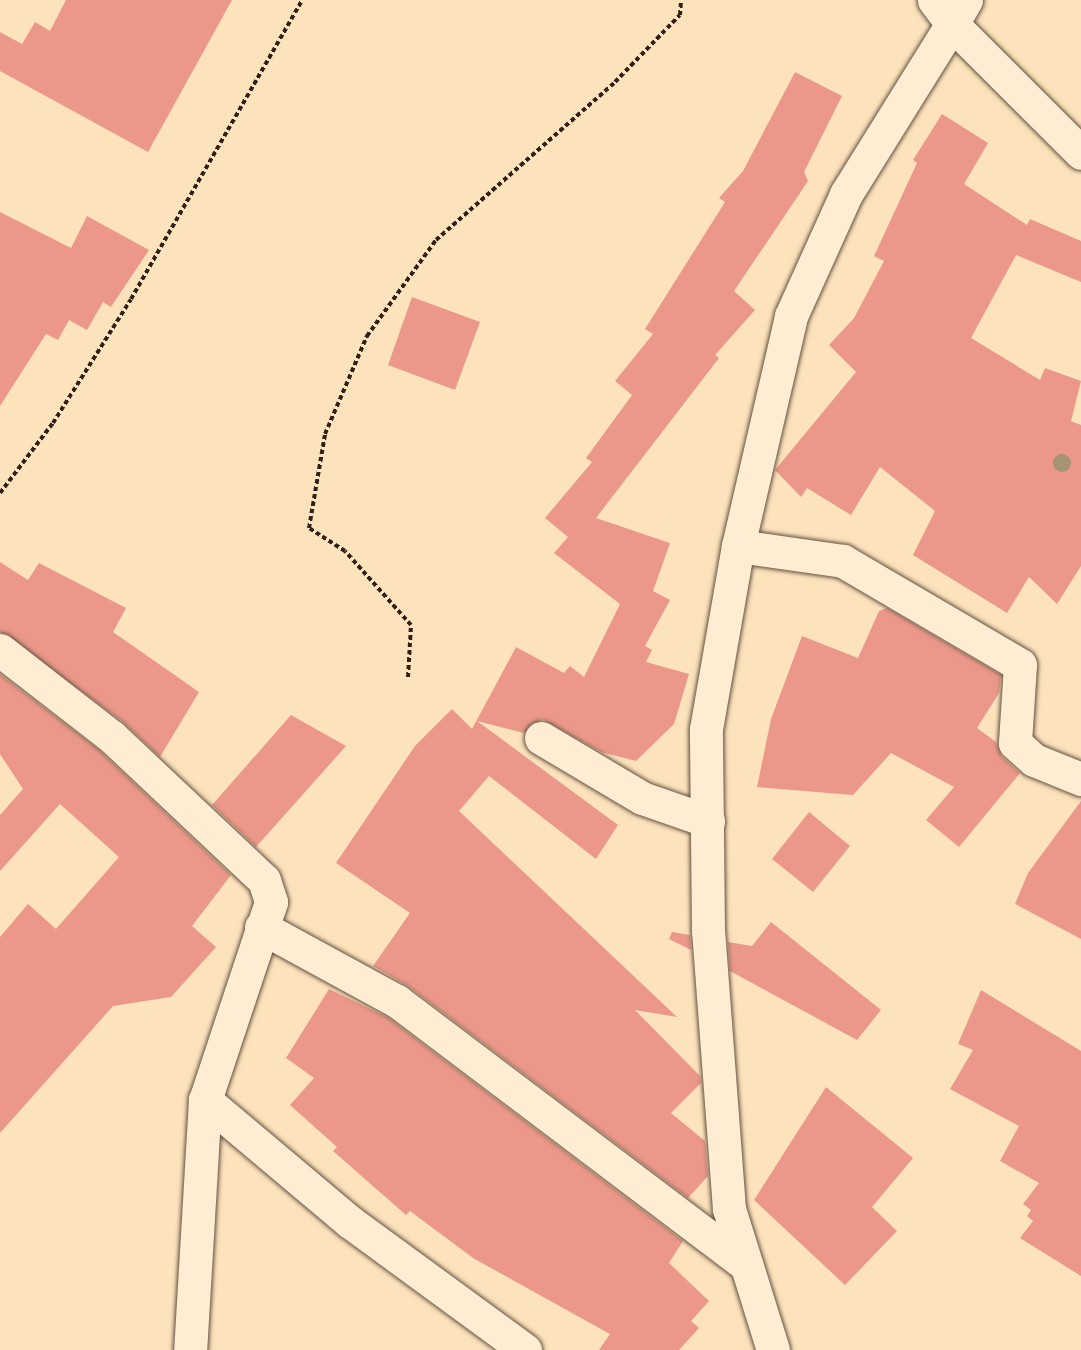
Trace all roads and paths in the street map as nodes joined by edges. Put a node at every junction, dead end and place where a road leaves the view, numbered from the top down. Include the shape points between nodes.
1 (302, 0) edge
2 (681, 0) edge
3 (951, 8) edge
4 (1081, 153) edge
5 (0, 493) edge
6 (738, 546) junction
7 (0, 650) edge
8 (408, 677) dead end
9 (541, 738) dead end
10 (1081, 780) edge
11 (708, 821) junction
12 (261, 927) junction
13 (206, 1100) junction
14 (746, 1265) junction
15 (190, 1350) edge
16 (525, 1350) edge
17 (773, 1350) edge

1 - 5 path via 131,299 53,423
2 - 8 path via 680,15 615,82 436,240 367,336 325,434 309,528 345,551 411,625
3 - 4 street
3 - 6 street via 846,194 791,316
6 - 10 street via 843,561 1020,665 1015,743 1034,760
6 - 11 street via 706,729
7 - 12 street via 111,736 264,880 271,902
9 - 11 street via 642,798
11 - 14 street via 708,931 729,1209
12 - 13 street
12 - 14 street via 397,1001
13 - 15 street
13 - 16 street via 350,1222
14 - 17 street

